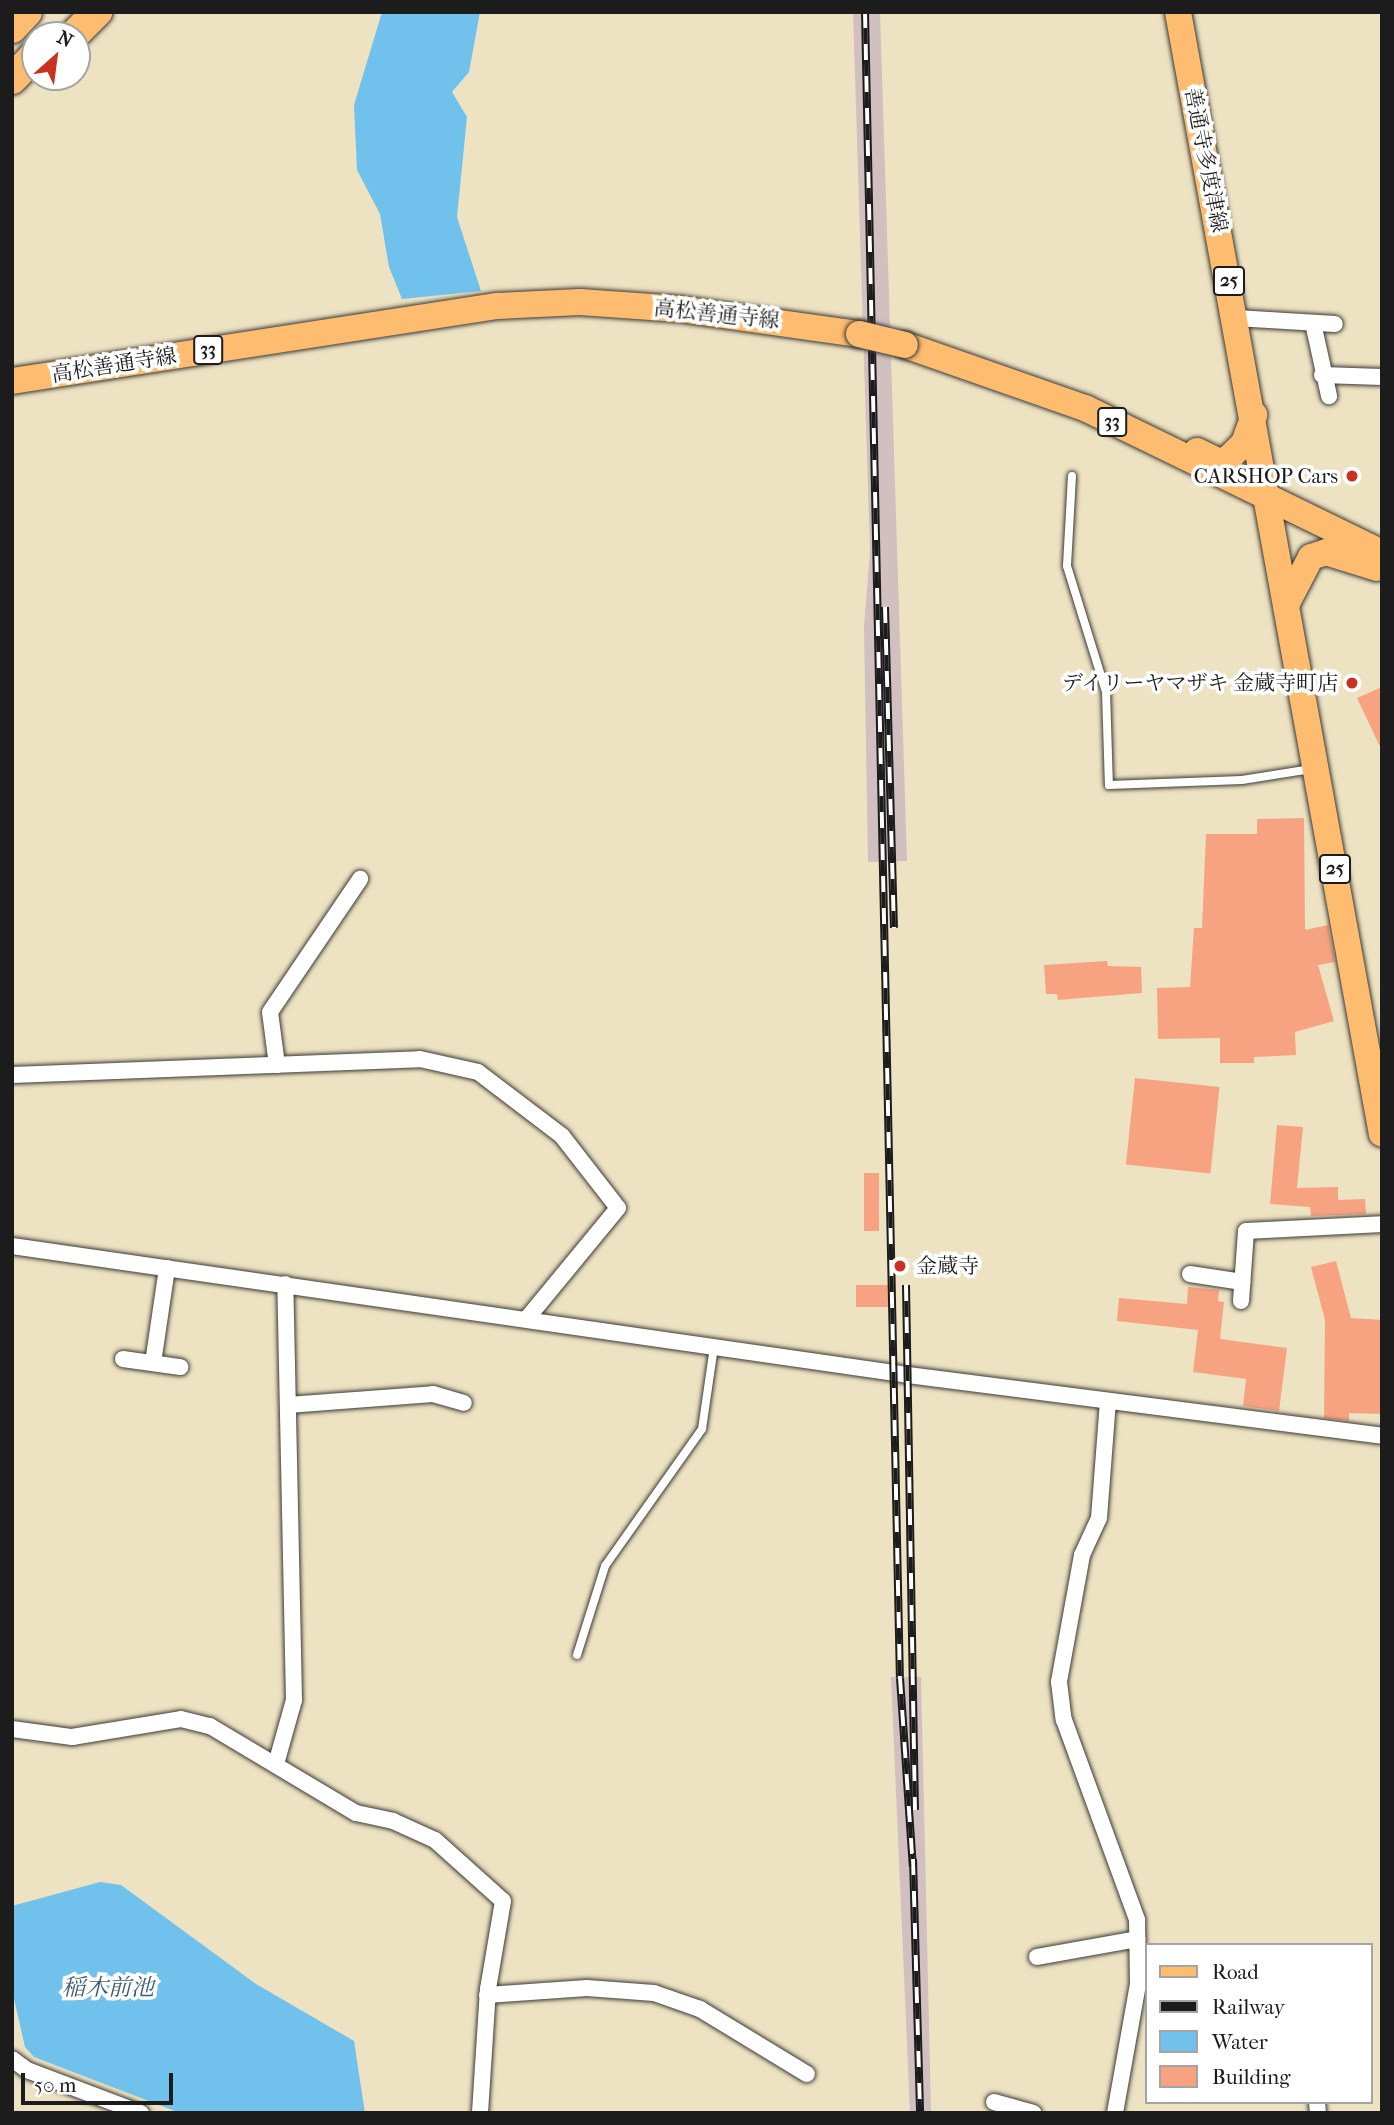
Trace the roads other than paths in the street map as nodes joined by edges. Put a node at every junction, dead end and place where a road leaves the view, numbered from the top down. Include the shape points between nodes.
1 (27, 12) edge
2 (1178, 12) edge
3 (12, 27) edge
4 (1236, 318) junction
5 (1313, 323) junction
6 (1335, 324) dead end
7 (1322, 375) junction
8 (1382, 377) edge
9 (12, 381) edge
10 (1329, 397) dead end
11 (1085, 408) junction
12 (1254, 415) junction
13 (1072, 476) dead end
14 (1267, 498) junction
15 (1310, 519) junction
16 (1277, 550) junction
17 (1382, 553) edge
18 (1382, 570) edge
19 (1286, 605) junction
20 (1317, 768) junction
21 (360, 879) dead end
22 (277, 1065) junction
23 (12, 1075) edge
24 (1382, 1134) edge
25 (1382, 1224) edge
26 (12, 1246) edge
27 (167, 1268) junction
28 (1190, 1274) dead end
29 (1242, 1282) junction
30 (285, 1284) junction
31 (1241, 1301) dead end
32 (528, 1317) junction
33 (714, 1344) junction
34 (123, 1359) dead end
35 (153, 1363) junction
36 (180, 1367) dead end
37 (1108, 1401) junction
38 (464, 1403) dead end
39 (288, 1405) junction
40 (1382, 1436) edge
41 (577, 1655) dead end
42 (12, 1729) edge
43 (276, 1764) junction
44 (1137, 1939) junction
45 (1037, 1957) dead end
46 (1143, 1975) edge
47 (487, 1995) junction
48 (12, 2059) edge
49 (807, 2074) dead end
50 (994, 2102) dead end
51 (141, 2113) edge
52 (480, 2113) edge
53 (1034, 2113) edge
54 (1115, 2113) edge

1 - 3 highway
2 - 4 main road, 善通寺多度津線 / 25
4 - 5 street
4 - 12 main road, 善通寺多度津線 / 25
5 - 6 street
5 - 7 street
7 - 8 street
7 - 10 street
9 - 11 main road, 高松善通寺線 / 33, bridge via 404,318 497,306 580,302 680,309 859,334 905,345
11 - 12 main road via 1121,415 1220,462 1244,443
11 - 14 main road, 高松善通寺線 / 33
12 - 14 main road, 善通寺多度津線 / 25
13 - 20 lane via 1068,566 1106,692 1109,786 1242,780
14 - 15 main road, 高松善通寺線 / 33
14 - 16 main road, 善通寺多度津線 / 25
15 - 16 main road via 1289,524
15 - 17 main road, 高松善通寺線 / 33
16 - 19 main road, 善通寺多度津線 / 25
18 - 19 main road via 1326,552 1311,557
19 - 20 main road, 善通寺多度津線 / 25
20 - 24 main road, 善通寺多度津線 / 25
21 - 22 street via 270,1012
22 - 23 street
22 - 32 street via 443,1060 495,1083 562,1136 618,1208
25 - 29 street via 1289,1221 1246,1231
26 - 27 street
27 - 30 street
27 - 35 street
28 - 29 street
29 - 31 street
30 - 32 street
30 - 39 street
32 - 33 street
33 - 37 street
33 - 41 lane via 702,1429 605,1566
34 - 35 street
35 - 36 street
37 - 40 street via 1301,1422
37 - 44 street via 1099,1518 1082,1555 1059,1682 1064,1720 1137,1920
38 - 39 street via 433,1394
39 - 43 street via 294,1700
42 - 43 street via 72,1737 181,1719 241,1740
43 - 47 street via 356,1813 393,1821 435,1840 492,1888 503,1901
44 - 45 street
44 - 46 street
46 - 54 street
47 - 49 street via 587,1988 654,1993 700,2009
47 - 52 street
48 - 51 street via 27,2070
50 - 53 street

